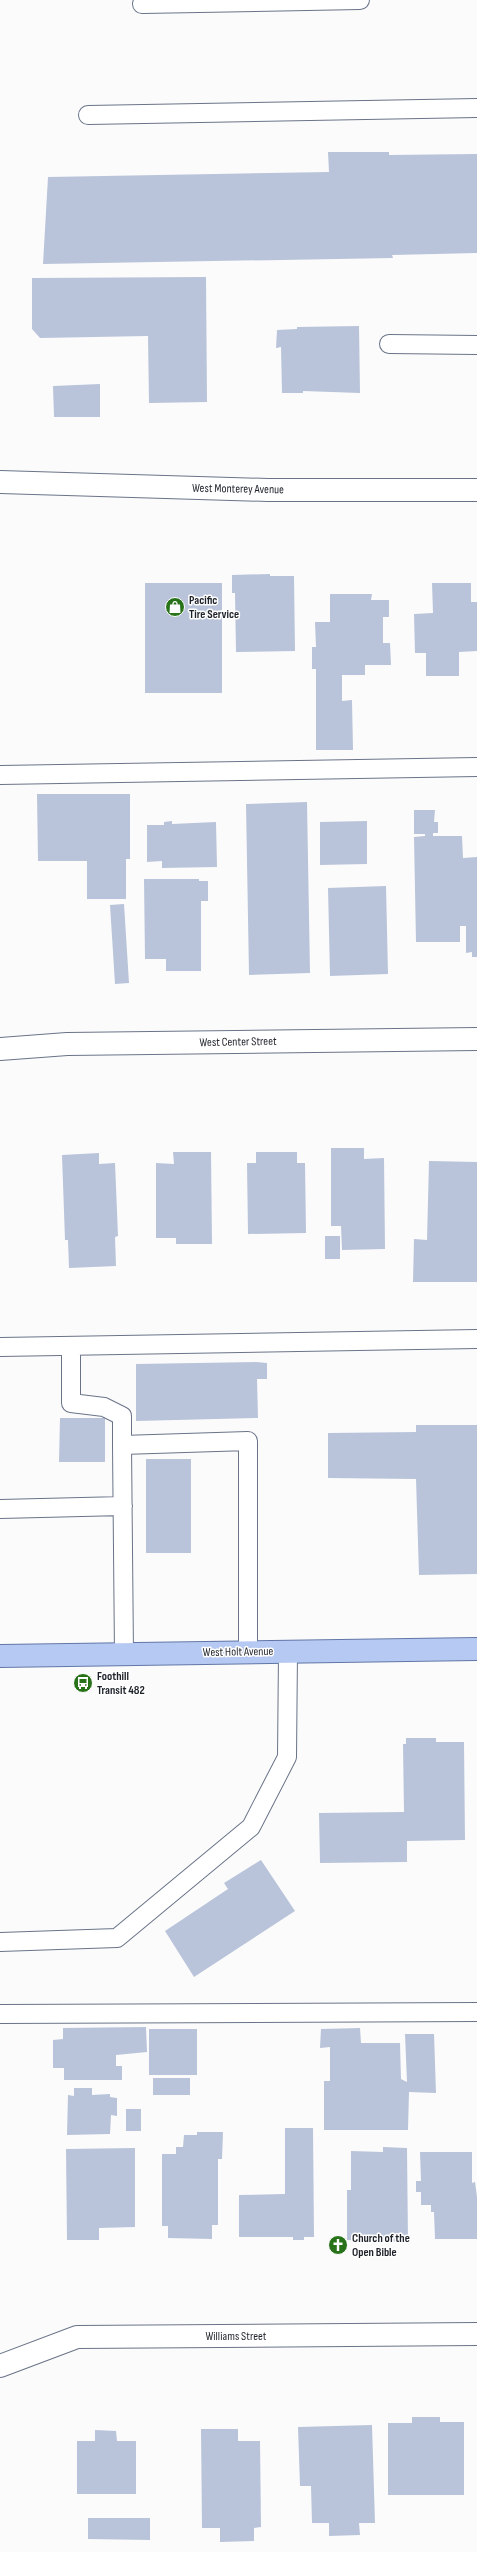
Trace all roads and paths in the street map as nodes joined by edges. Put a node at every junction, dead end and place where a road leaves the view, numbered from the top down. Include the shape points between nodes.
1 (343, 0) edge
2 (360, 0) edge
3 (142, 4) dead end
4 (477, 108) edge
5 (88, 115) dead end
6 (389, 344) dead end
7 (477, 345) edge
8 (0, 482) edge
9 (477, 490) edge
10 (477, 767) edge
11 (0, 775) edge
12 (477, 1039) edge
13 (0, 1049) edge
14 (477, 1340) edge
15 (71, 1346) junction
16 (0, 1347) edge
17 (122, 1445) junction
18 (123, 1506) junction
19 (0, 1509) edge
20 (477, 1649) edge
21 (248, 1652) junction
22 (288, 1652) junction
23 (124, 1654) junction
24 (0, 1656) edge
25 (0, 1942) edge
26 (477, 2012) edge
27 (0, 2014) edge
28 (477, 2334) edge
29 (0, 2366) edge

1 - 2 lane
1 - 3 lane
4 - 5 lane
6 - 7 lane
8 - 9 street, West Monterey Avenue via 268,490
10 - 11 lane
12 - 13 street, West Center Street via 67,1044
14 - 15 lane
15 - 16 lane
15 - 17 lane via 71,1403 104,1408 122,1416
17 - 18 lane
17 - 21 lane via 248,1441
18 - 19 lane
18 - 23 lane
20 - 22 main road, West Holt Avenue
21 - 22 main road, West Holt Avenue
21 - 23 main road, West Holt Avenue
22 - 25 lane via 286,1757 250,1827 117,1938
23 - 24 main road, West Holt Avenue
26 - 27 lane
28 - 29 street, Williams Street via 77,2337

